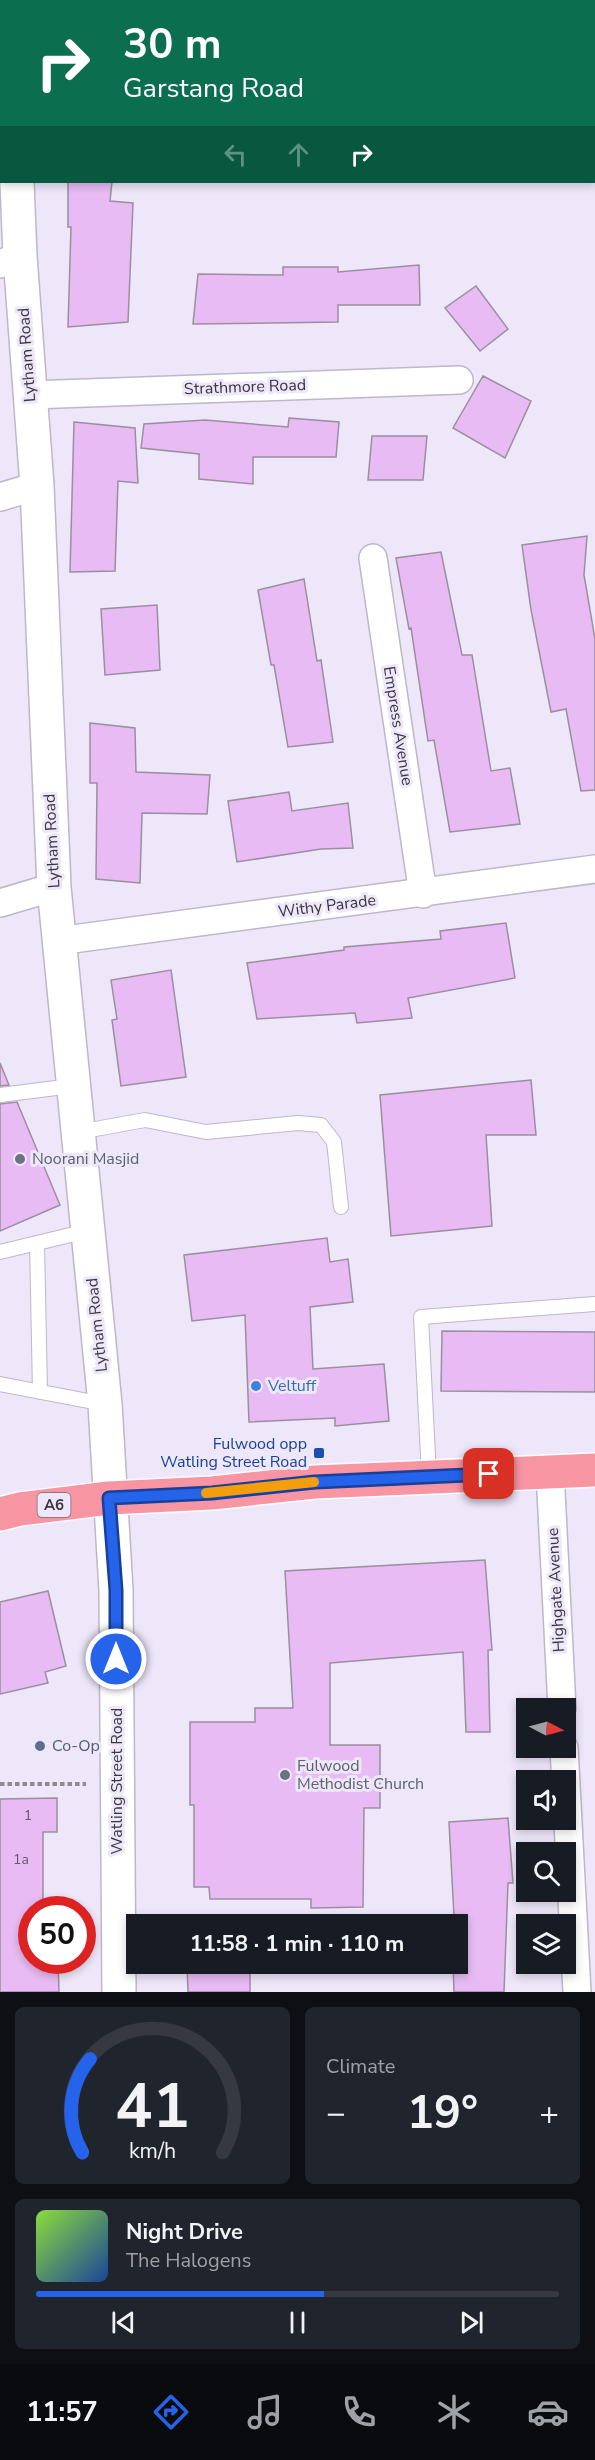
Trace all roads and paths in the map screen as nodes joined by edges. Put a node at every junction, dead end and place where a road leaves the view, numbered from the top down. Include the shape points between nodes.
1 (17, 183) edge
2 (10, 260) edge
3 (459, 380) dead end
4 (30, 395) junction
5 (37, 486) junction
6 (0, 497) edge
7 (373, 558) dead end
8 (595, 869) edge
9 (54, 887) junction
10 (423, 894) junction
11 (0, 903) edge
12 (58, 941) junction
13 (72, 1086) junction
14 (0, 1095) edge
15 (77, 1133) junction
16 (341, 1207) dead end
17 (87, 1231) junction
18 (37, 1243) junction
19 (0, 1252) edge
20 (595, 1304) edge
21 (0, 1384) edge
22 (40, 1392) junction
23 (105, 1404) junction
24 (595, 1470) edge
25 (550, 1472) junction
26 (429, 1476) junction
27 (109, 1498) junction
28 (0, 1514) edge
29 (561, 1698) edge
30 (565, 1758) edge
31 (0, 1784) edge
32 (117, 1785) junction
33 (119, 1992) edge
34 (577, 1992) edge

1 - 2 street, Lytham Road
2 - 4 street, Lytham Road
3 - 4 street, Strathmore Road
4 - 5 street, Lytham Road
5 - 6 street
5 - 9 street, Lytham Road
7 - 10 street, Empress Avenue
8 - 10 street, Withy Parade
9 - 11 street
9 - 12 street, Lytham Road
10 - 12 street, Withy Parade
12 - 13 street, Lytham Road
13 - 14 lane
13 - 15 street, Lytham Road
15 - 16 lane via 145,1120 206,1132 298,1123 321,1125 334,1142
15 - 17 street, Lytham Road
17 - 18 lane
17 - 23 street, Lytham Road
18 - 19 lane
18 - 22 lane
20 - 26 lane via 422,1317
21 - 22 lane
22 - 23 lane
23 - 27 street, Lytham Road
24 - 25 highway, A6
25 - 26 highway, A6
25 - 29 street, Highgate Avenue
26 - 27 highway, A6
27 - 28 highway, A6
27 - 32 street, Watling Street Road via 116,1590
30 - 34 street
31 - 32 path
32 - 33 street, Watling Street Road

